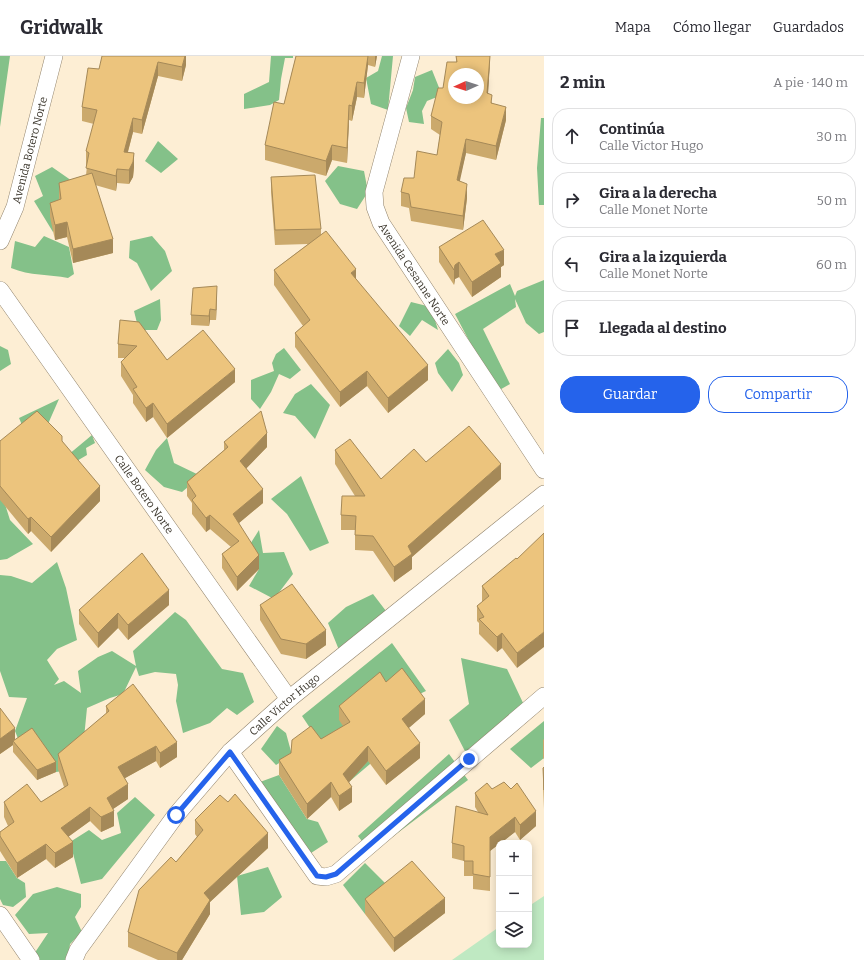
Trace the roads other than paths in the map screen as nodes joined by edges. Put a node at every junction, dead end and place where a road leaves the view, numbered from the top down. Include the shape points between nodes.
1 (54, 56) edge
2 (411, 56) edge
3 (0, 241) edge
4 (0, 290) edge
5 (544, 470) edge
6 (544, 494) edge
7 (544, 696) edge
8 (289, 699) junction
9 (230, 752) junction
10 (0, 915) edge
11 (31, 960) edge
12 (74, 960) edge

1 - 3 street, Avenida Botero Norte via 14,207
2 - 5 street, Avenida Cesanne Norte via 374,192 375,207 382,223
4 - 8 street, Calle Botero Norte
6 - 8 street, Calle Victor Hugo
7 - 9 street via 331,876 317,876
8 - 9 street, Calle Victor Hugo
9 - 12 street, Calle Victor Hugo via 176,815 78,950
10 - 11 street

